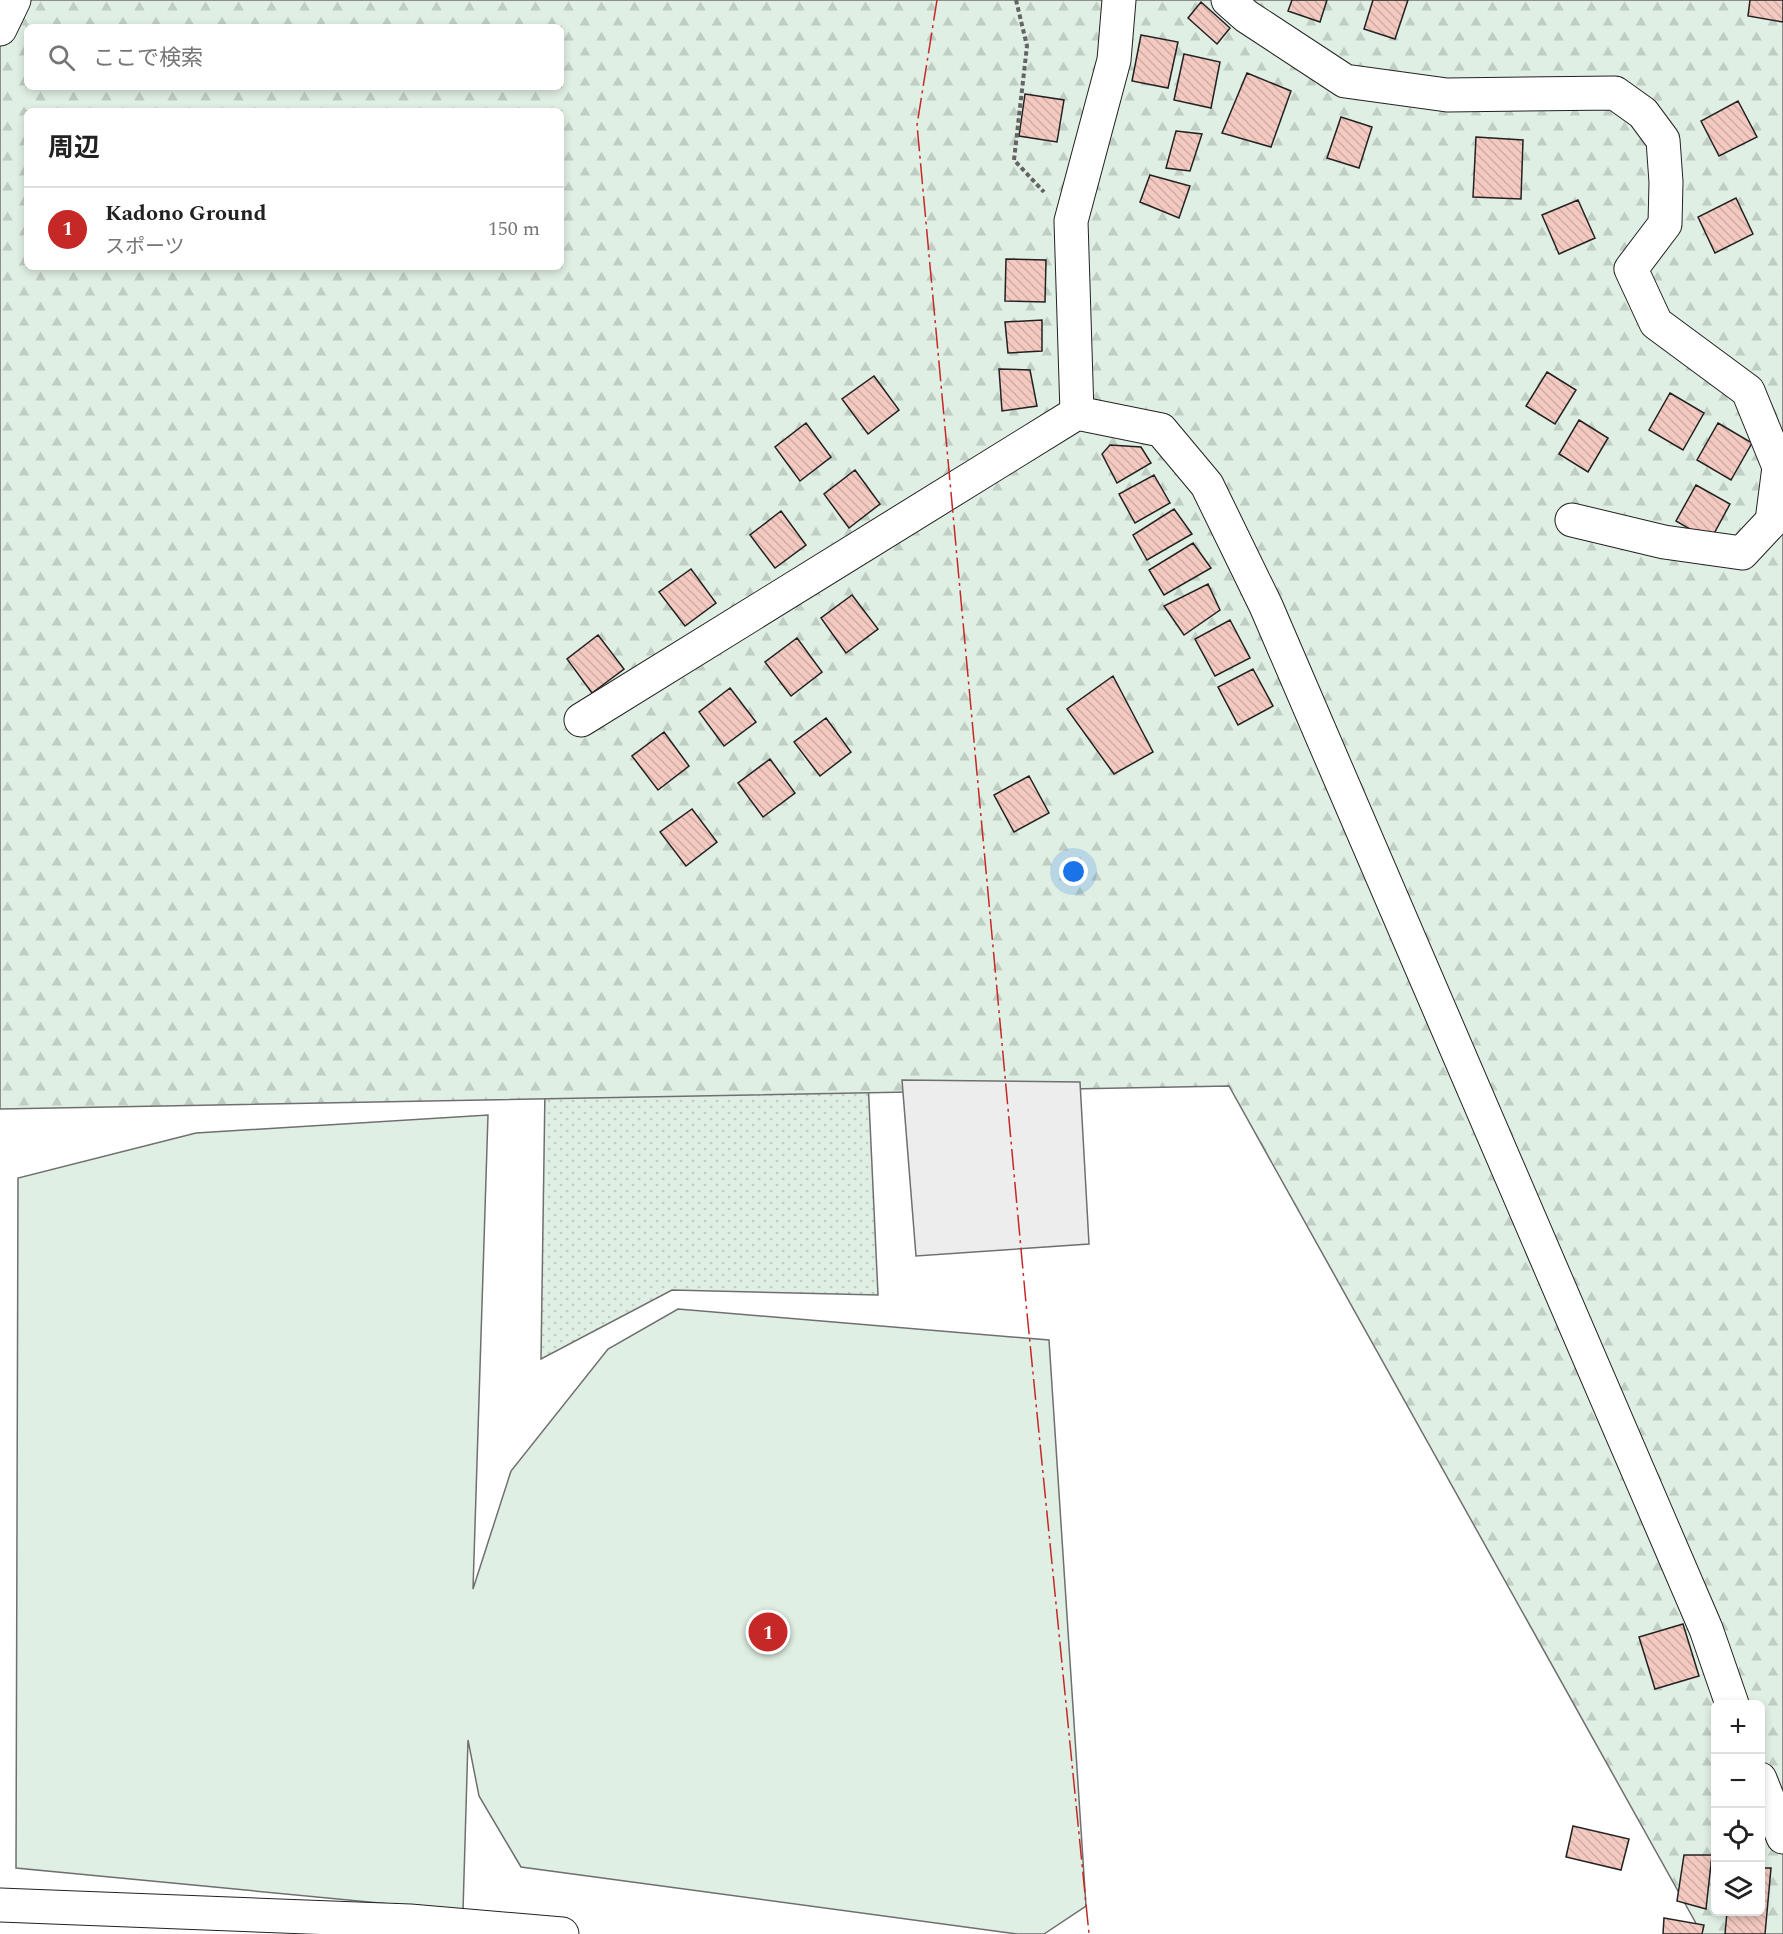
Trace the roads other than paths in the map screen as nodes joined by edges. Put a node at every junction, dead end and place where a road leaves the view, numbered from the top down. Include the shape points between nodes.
1 (14, 0) edge
2 (1119, 0) edge
3 (1228, 0) edge
4 (0, 29) edge
5 (1077, 413) junction
6 (1572, 520) dead end
7 (581, 720) dead end
8 (1731, 1700) edge
9 (1765, 1790) edge
10 (1783, 1837) edge
11 (0, 1905) edge
12 (562, 1934) edge

1 - 4 street
2 - 5 street via 1114,60 1071,221
3 - 6 street via 1345,81 1447,95 1615,93 1643,113 1663,140 1665,224 1631,269 1656,323 1748,392 1779,467 1772,521 1742,553 1664,542
5 - 7 street
5 - 8 street via 1161,430 1207,485 1270,617 1701,1618
9 - 10 street
11 - 12 street via 410,1921

